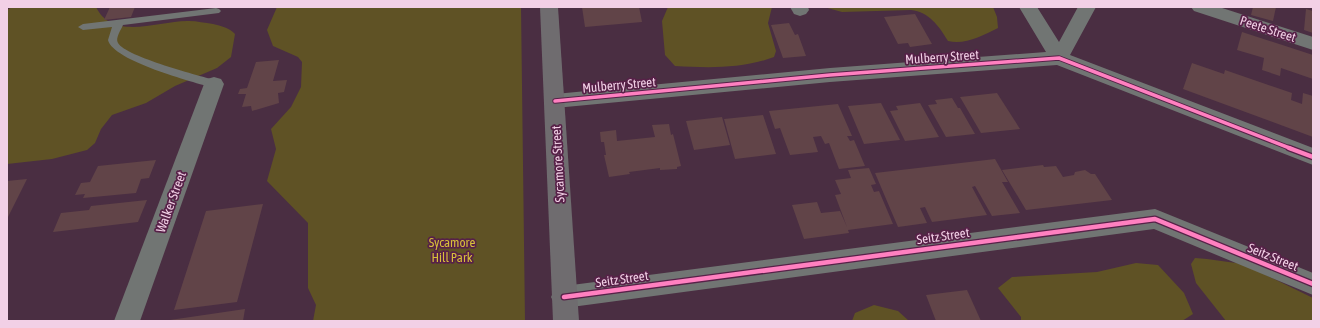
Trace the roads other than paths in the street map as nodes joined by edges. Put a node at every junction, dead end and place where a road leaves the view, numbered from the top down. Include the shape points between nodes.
1 (549, 7) edge
2 (1028, 7) edge
3 (1087, 7) edge
4 (1200, 7) edge
5 (216, 12) dead end
6 (119, 23) junction
7 (83, 26) dead end
8 (1313, 44) edge
9 (1059, 58) junction
10 (214, 84) joint
11 (554, 101) junction
12 (1313, 156) edge
13 (1313, 284) edge
14 (564, 296) junction
15 (127, 321) edge
16 (566, 321) edge

1 - 11 main road, Sycamore Street
2 - 9 street
3 - 9 street
4 - 8 street, Peete Street
5 - 6 lane
6 - 7 lane
6 - 10 lane via 112,38 114,46 138,59
9 - 11 street, Mulberry Street via 830,75
9 - 12 street, Mulberry Street
10 - 15 street, Walker Street
11 - 14 main road, Sycamore Street
13 - 14 street, Seitz Street via 1155,219
14 - 16 main road, Sycamore Street

